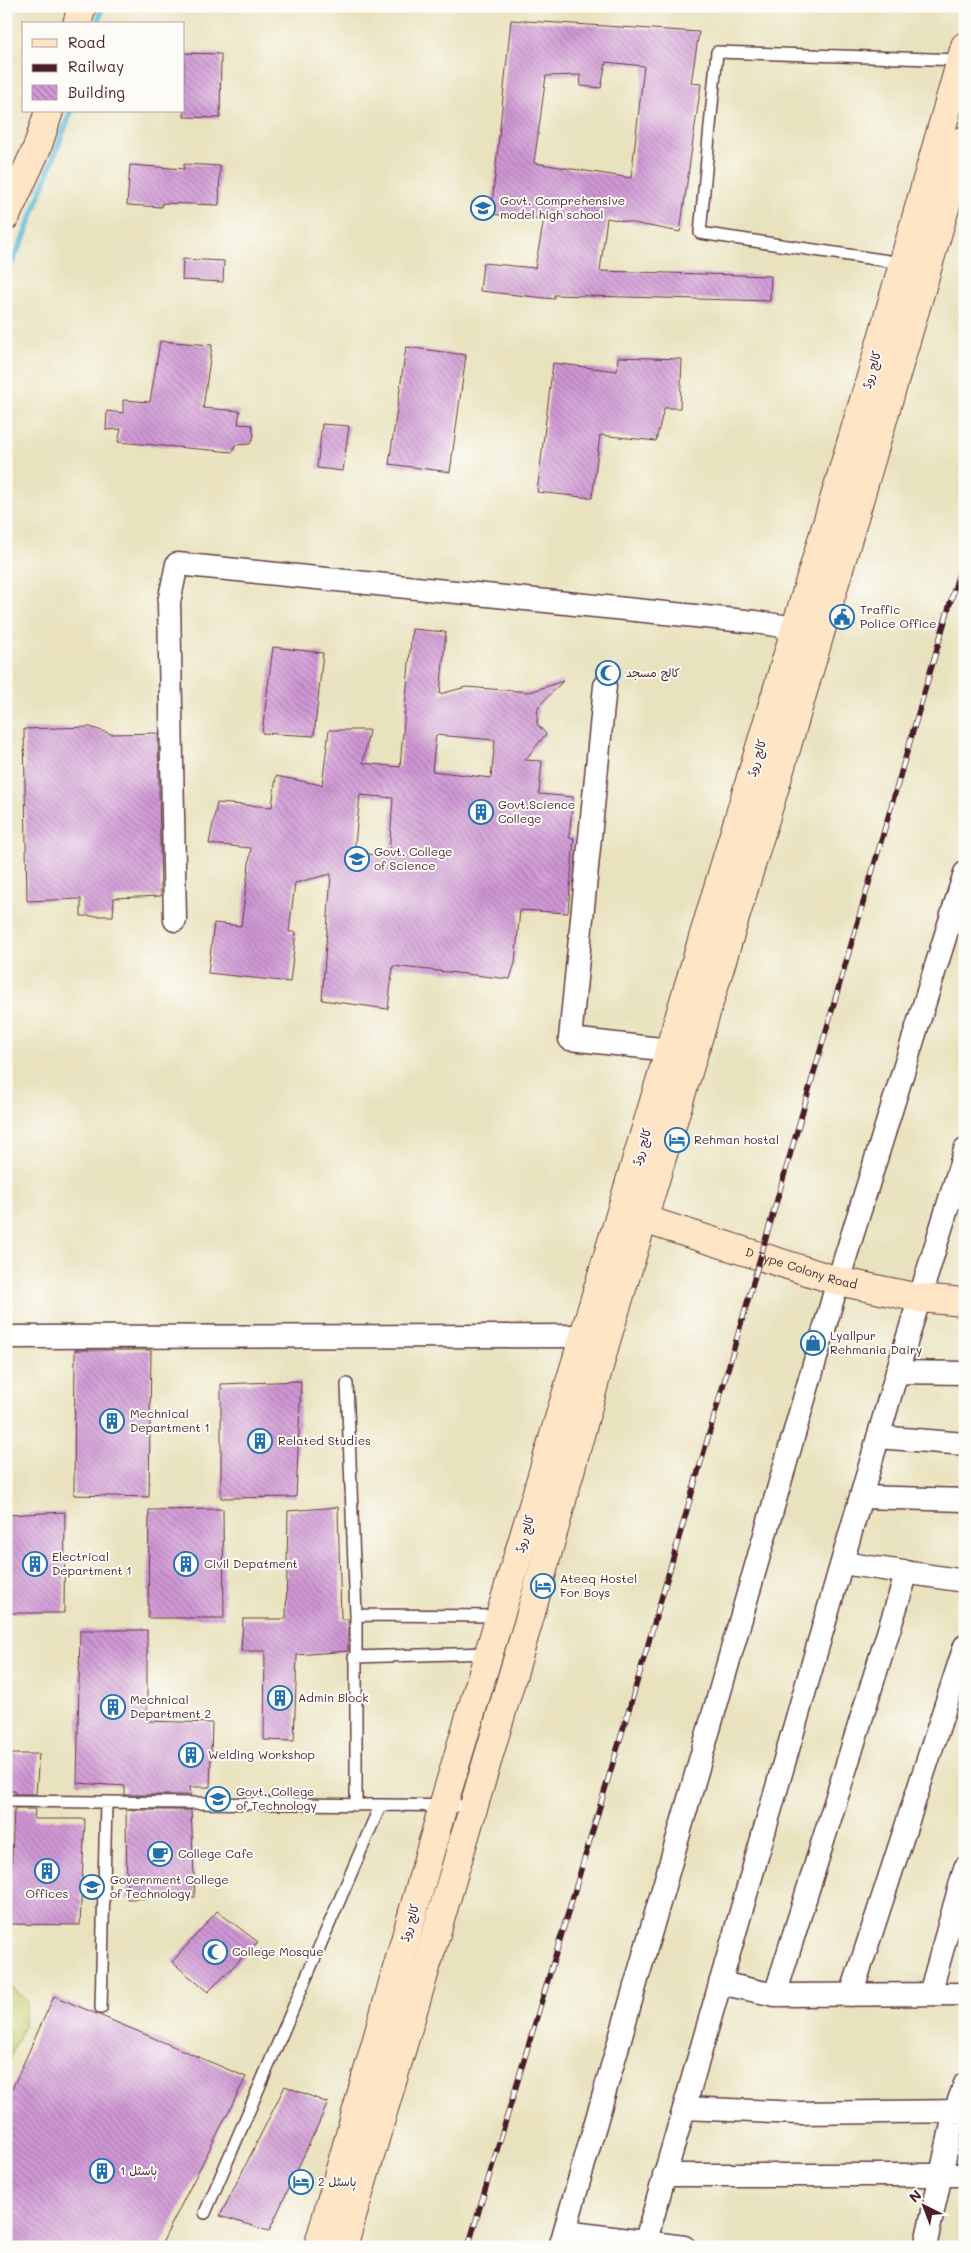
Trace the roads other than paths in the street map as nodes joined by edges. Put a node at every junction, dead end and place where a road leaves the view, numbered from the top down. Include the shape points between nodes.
1 (82, 6) edge
2 (78, 22) edge
3 (963, 53) edge
4 (49, 112) edge
5 (965, 140) edge
6 (6, 216) edge
7 (902, 263) junction
8 (796, 628) junction
9 (604, 686) dead end
10 (965, 873) edge
11 (175, 920) dead end
12 (670, 1050) junction
13 (965, 1150) edge
14 (956, 1205) edge
15 (646, 1212) junction
16 (840, 1274) junction
17 (965, 1289) edge
18 (921, 1291) junction
19 (965, 1302) edge
20 (582, 1336) junction
21 (6, 1338) edge
22 (897, 1372) junction
23 (965, 1373) edge
24 (347, 1384) dead end
25 (878, 1437) junction
26 (965, 1444) edge
27 (861, 1496) junction
28 (965, 1500) edge
29 (842, 1563) junction
30 (907, 1572) junction
31 (965, 1581) edge
32 (356, 1615) junction
33 (501, 1616) junction
34 (965, 1646) edge
35 (489, 1653) junction
36 (354, 1657) junction
37 (6, 1801) edge
38 (106, 1802) junction
39 (356, 1805) junction
40 (380, 1806) junction
41 (443, 1806) junction
42 (472, 1806) junction
43 (965, 1868) edge
44 (720, 1983) junction
45 (930, 1994) junction
46 (965, 1994) edge
47 (775, 1995) junction
48 (851, 1995) junction
49 (102, 2008) dead end
50 (965, 2084) edge
51 (684, 2108) junction
52 (960, 2111) edge
53 (664, 2175) junction
54 (965, 2175) edge
55 (941, 2176) junction
56 (205, 2213) dead end
57 (562, 2239) edge
58 (644, 2245) edge
59 (318, 2247) edge
60 (343, 2247) edge
61 (684, 2247) edge
62 (925, 2247) edge

1 - 2 main road
3 - 7 main road, کالج روڈ
3 - 7 lane via 717,52 700,233
4 - 6 main road via 37,148
5 - 15 main road, کالج روڈ
7 - 8 main road, کالج روڈ
8 - 11 street via 177,564 169,602
8 - 12 main road, کالج روڈ
9 - 12 street via 570,1039
10 - 16 street
12 - 20 main road, کالج روڈ
13 - 14 street
14 - 18 street
15 - 16 main road, D Type Colony Road
15 - 42 main road, کالج روڈ
16 - 18 main road, D Type Colony Road
16 - 57 street
17 - 18 main road, D Type Colony Road
18 - 19 main road, D Type Colony Road
18 - 22 street
20 - 21 street
20 - 33 main road, کالج روڈ
22 - 23 street
22 - 25 street
24 - 32 lane
25 - 26 street
25 - 27 street
27 - 28 street
27 - 29 street
29 - 30 street
29 - 44 street
30 - 31 street
30 - 47 street
32 - 33 lane
32 - 36 lane
33 - 35 main road, کالج روڈ
34 - 48 street
35 - 36 lane
35 - 41 main road, کالج روڈ
36 - 39 lane
37 - 38 lane
38 - 39 lane
38 - 49 lane
39 - 40 lane
40 - 41 lane
40 - 56 lane
41 - 42 lane
41 - 59 main road, کالج روڈ
42 - 60 main road, کالج روڈ
43 - 45 street
44 - 47 street
44 - 51 street
45 - 46 street
45 - 48 street
47 - 48 street
50 - 52 street
51 - 52 street via 799,2112
51 - 53 street
52 - 55 street
53 - 55 street
53 - 58 street
54 - 55 street
55 - 62 street
57 - 58 street
58 - 61 street

